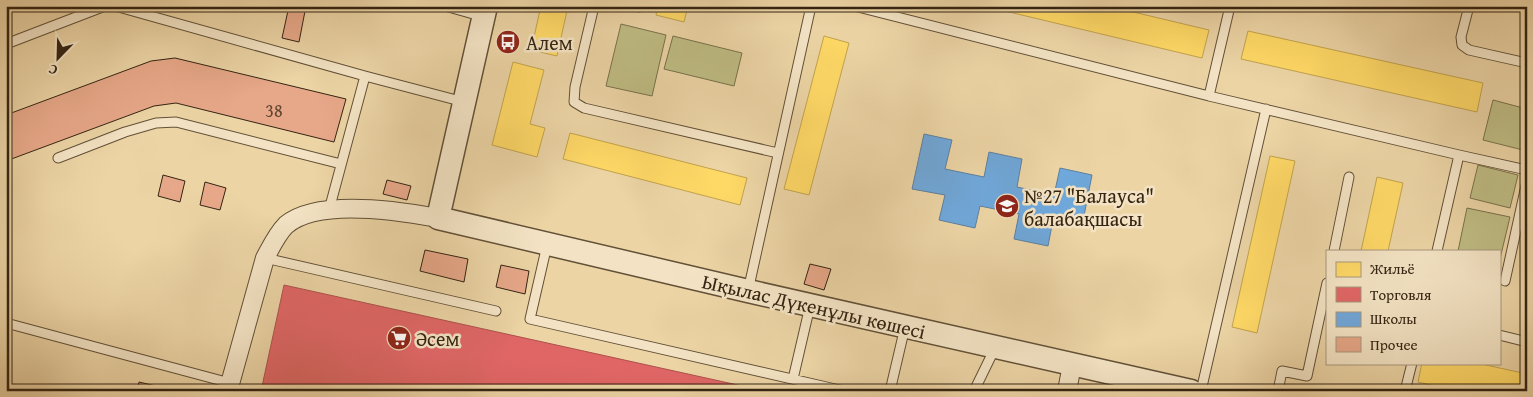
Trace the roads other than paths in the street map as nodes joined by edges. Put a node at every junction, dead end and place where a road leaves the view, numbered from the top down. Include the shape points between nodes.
1 (106, 6) edge
2 (115, 6) edge
3 (444, 6) edge
4 (594, 6) edge
5 (811, 6) edge
6 (854, 6) edge
7 (1230, 6) edge
8 (1469, 6) edge
9 (485, 12) edge
10 (6, 44) edge
11 (1527, 63) edge
12 (365, 76) junction
13 (1209, 96) junction
14 (465, 102) junction
15 (1266, 109) junction
16 (778, 153) junction
17 (1459, 155) junction
18 (58, 158) dead end
19 (342, 164) junction
20 (1527, 170) edge
21 (1349, 177) dead end
22 (1527, 181) edge
23 (329, 210) junction
24 (438, 218) junction
25 (547, 244) junction
26 (1334, 250) edge
27 (1437, 250) edge
28 (265, 258) junction
29 (1505, 281) dead end
30 (1326, 288) edge
31 (748, 291) junction
32 (810, 306) junction
33 (496, 311) dead end
34 (6, 322) edge
35 (905, 327) junction
36 (1500, 335) edge
37 (1527, 342) edge
38 (995, 348) junction
39 (1412, 364) edge
40 (1072, 365) junction
41 (793, 379) junction
42 (229, 387) edge
43 (844, 391) edge
44 (890, 391) edge
45 (974, 391) edge
46 (1067, 391) edge
47 (1191, 391) edge
48 (1201, 391) edge
49 (1278, 391) edge
50 (1405, 391) edge

1 - 10 lane
2 - 12 lane
3 - 9 lane
4 - 16 lane via 574,102 584,108
5 - 16 lane
6 - 13 lane
7 - 13 lane
8 - 11 lane via 1462,45 1469,50
9 - 14 street
12 - 14 lane
12 - 19 lane
13 - 15 lane
14 - 24 street
15 - 17 lane
15 - 48 lane
16 - 31 lane
17 - 20 lane
17 - 27 lane
18 - 19 lane via 125,132 156,123 176,122
19 - 23 lane
21 - 26 lane
22 - 29 lane
23 - 24 street via 371,209
23 - 28 street via 305,214 287,225
24 - 25 street, Ықылас Дүкенұлы көшесі
25 - 31 street, Ықылас Дүкенұлы көшесі
25 - 41 lane via 530,319
28 - 33 lane
28 - 42 street
30 - 49 lane via 1307,376 1282,371
31 - 32 street, Ықылас Дүкенұлы көшесі
32 - 35 street, Ықылас Дүкенұлы көшесі
32 - 41 lane
34 - 42 lane
35 - 38 street, Ықылас Дүкенұлы көшесі
35 - 44 lane
36 - 37 lane
38 - 40 street, Ықылас Дүкенұлы көшесі
38 - 45 lane
39 - 50 lane
40 - 46 street
40 - 47 street, Ықылас Дүкенұлы көшесі
41 - 43 lane

